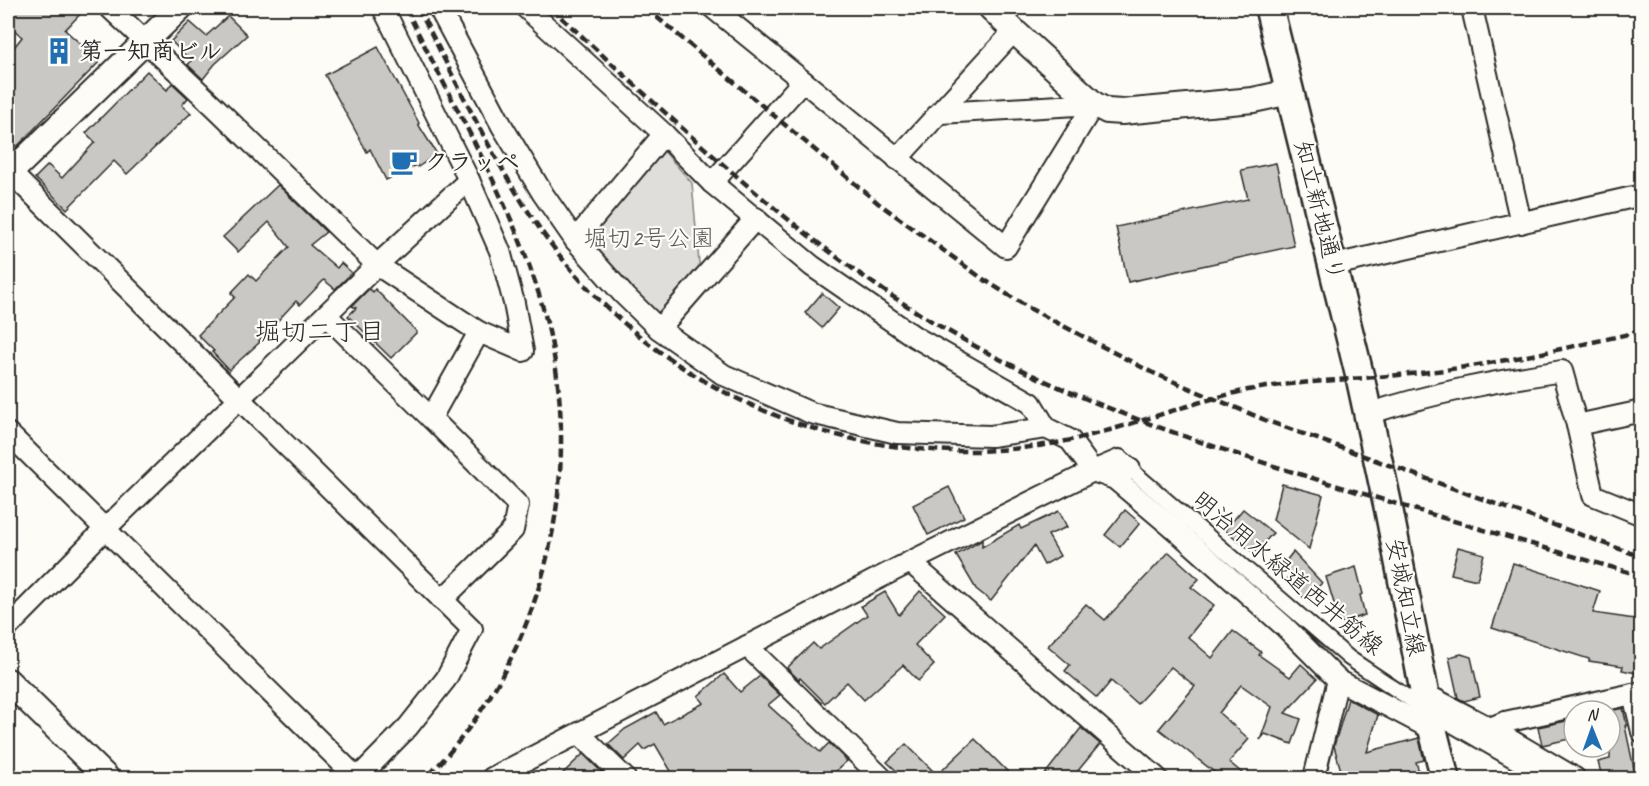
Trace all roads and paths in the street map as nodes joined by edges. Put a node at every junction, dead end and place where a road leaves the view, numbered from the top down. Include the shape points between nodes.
1 (110, 8) edge
2 (180, 8) edge
3 (383, 8) edge
4 (439, 8) edge
5 (526, 8) edge
6 (713, 8) edge
7 (991, 8) edge
8 (1269, 8) edge
9 (1472, 8) edge
10 (1014, 31) junction
11 (146, 41) junction
12 (803, 81) junction
13 (1290, 92) junction
14 (1094, 104) junction
15 (939, 112) junction
16 (664, 134) junction
17 (897, 159) junction
18 (8, 172) edge
19 (469, 180) junction
20 (712, 183) junction
21 (1641, 195) edge
22 (756, 218) junction
23 (1521, 223) junction
24 (575, 240) junction
25 (377, 265) junction
26 (1334, 265) junction
27 (326, 315) junction
28 (659, 329) junction
29 (479, 332) junction
30 (240, 399) junction
31 (1641, 411) edge
32 (1368, 414) junction
33 (430, 418) junction
34 (1577, 426) junction
35 (1046, 428) junction
36 (8, 433) edge
37 (1130, 470) joint
38 (1093, 471) junction
39 (1641, 515) edge
40 (104, 530) junction
41 (910, 562) junction
42 (442, 600) junction
43 (8, 627) edge
44 (747, 646) junction
45 (1338, 680) junction
46 (8, 681) edge
47 (1637, 693) edge
48 (1429, 712) junction
49 (1490, 728) junction
50 (1641, 732) edge
51 (580, 734) junction
52 (107, 778) edge
53 (358, 778) edge
54 (492, 778) edge
55 (625, 778) edge
56 (882, 778) edge
57 (1157, 778) edge
58 (1314, 778) edge
59 (1445, 778) edge
60 (1544, 778) edge
61 (1575, 778) edge

1 - 11 street
2 - 11 street
3 - 19 street
4 - 24 street via 502,126
5 - 16 street
6 - 12 street
7 - 10 street
8 - 13 main road, 知立新地通り
9 - 23 street
10 - 14 street
10 - 15 street
11 - 18 street
11 - 25 street
12 - 17 street
12 - 20 street
13 - 14 street via 1253,100 1122,112 1107,111
13 - 26 main road, 知立新地通り
14 - 15 street
14 - 17 street via 1006,247
15 - 17 street
16 - 20 street
16 - 24 street
18 - 30 street
19 - 25 street
19 - 29 street via 500,251 524,351
20 - 22 street
21 - 23 street
22 - 28 street
22 - 35 street via 812,266 915,337 1031,403
23 - 26 street
24 - 28 street
25 - 27 street
25 - 29 street
26 - 32 main road, 知立新地通り
27 - 30 street
27 - 33 street
28 - 35 street via 724,375 811,413 897,433 991,436
29 - 33 street
30 - 40 street
30 - 42 street
31 - 34 street
32 - 34 street via 1403,402 1562,371
32 - 48 main road, 安城知立線
33 - 42 street via 518,505 513,530
34 - 39 street via 1593,495
35 - 38 street via 1070,441
36 - 40 street
37 - 38 street via 1119,460
37 - 48 street, 明治用水緑道西井筋線 via 1349,658
38 - 41 street
38 - 45 street via 1115,479 1179,533
40 - 43 street
40 - 53 street
41 - 44 street
41 - 57 street
42 - 53 street via 472,629 446,679 408,727
44 - 51 street
44 - 56 street
45 - 48 street
45 - 58 street
46 - 52 street
47 - 49 street
47 - 50 street
48 - 49 street
48 - 59 main road, 安城知立線
48 - 60 street, 明治用水緑道西井筋線
49 - 61 street
51 - 54 street
51 - 55 street

